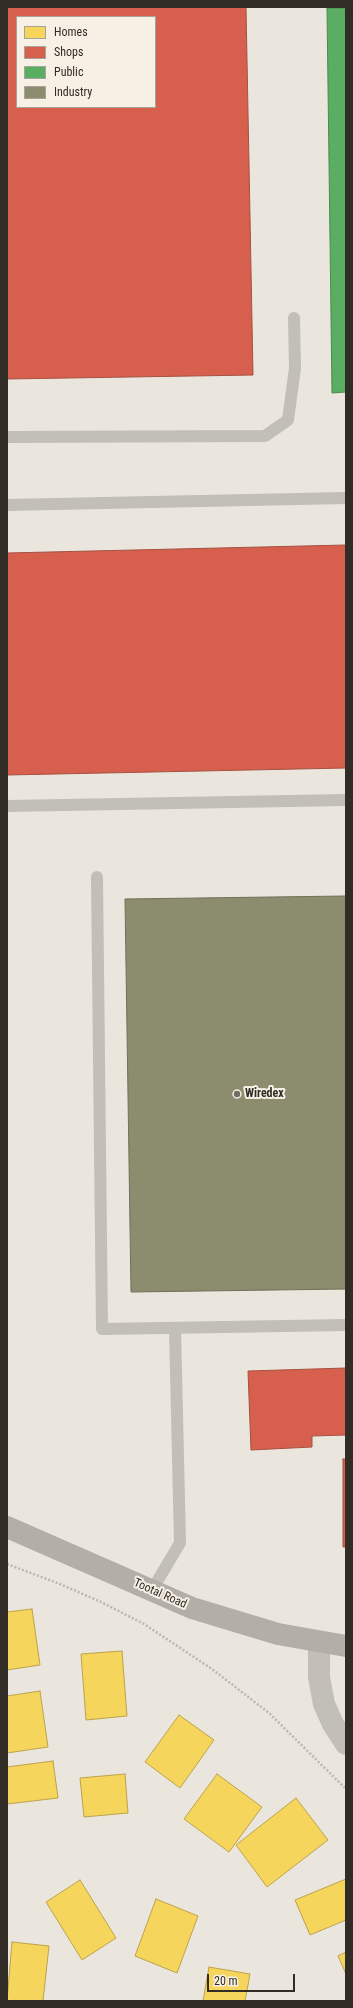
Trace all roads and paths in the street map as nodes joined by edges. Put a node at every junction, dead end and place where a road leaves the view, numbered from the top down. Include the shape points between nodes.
1 (294, 318) dead end
2 (7, 437) edge
3 (346, 498) edge
4 (7, 505) edge
5 (346, 800) edge
6 (7, 806) edge
7 (97, 877) dead end
8 (346, 1325) edge
9 (175, 1328) junction
10 (7, 1528) edge
11 (7, 1564) edge
12 (152, 1590) junction
13 (319, 1642) junction
14 (346, 1646) edge
15 (346, 1744) edge
16 (346, 1789) edge

1 - 2 lane via 295,368 288,420 265,436
3 - 4 lane
5 - 6 lane
7 - 9 lane via 102,1329
8 - 9 lane
9 - 12 lane via 180,1543
10 - 12 main road, Tootal Road
11 - 16 path via 60,1584 144,1624 212,1669 269,1713
12 - 13 main road, Tootal Road via 192,1608 235,1622
13 - 14 main road, Tootal Road
13 - 15 street via 319,1677 324,1704

